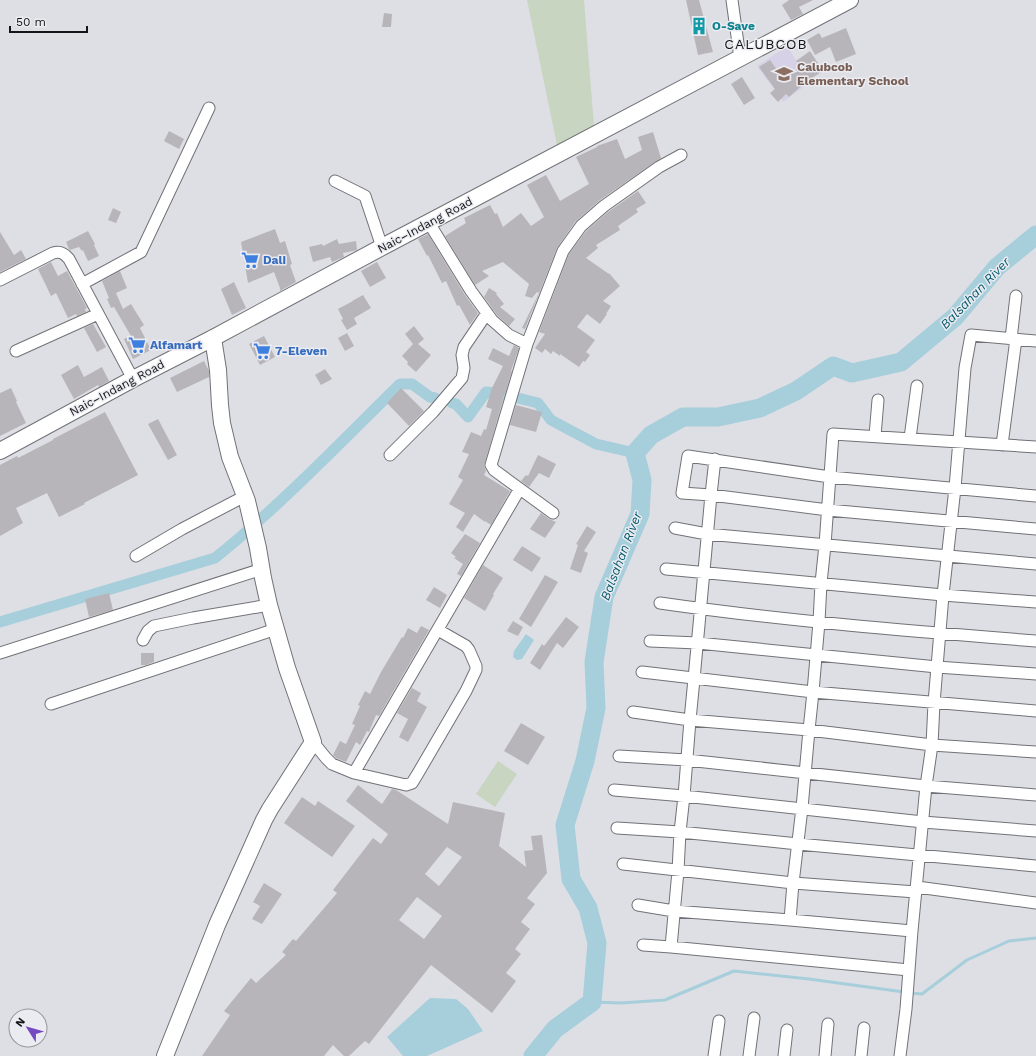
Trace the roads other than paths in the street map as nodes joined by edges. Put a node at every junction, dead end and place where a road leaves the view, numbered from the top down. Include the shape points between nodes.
1 (732, 0) edge
2 (850, 0) edge
3 (740, 58) junction
4 (209, 108) dead end
5 (681, 155) dead end
6 (334, 181) dead end
7 (429, 223) junction
8 (382, 247) junction
9 (0, 280) edge
10 (82, 284) junction
11 (1016, 296) dead end
12 (487, 313) junction
13 (98, 314) junction
14 (213, 338) junction
15 (1014, 339) junction
16 (1036, 341) edge
17 (526, 344) junction
18 (16, 351) dead end
19 (133, 379) junction
20 (917, 386) dead end
21 (878, 400) dead end
22 (875, 436) junction
23 (910, 438) junction
24 (958, 441) junction
25 (1002, 445) junction
26 (1036, 447) edge
27 (0, 451) edge
28 (390, 455) dead end
29 (715, 459) junction
30 (830, 477) junction
31 (955, 488) junction
32 (519, 490) junction
33 (710, 495) junction
34 (1036, 496) edge
35 (246, 499) junction
36 (828, 510) junction
37 (553, 513) dead end
38 (951, 521) junction
39 (675, 528) dead end
40 (1036, 529) edge
41 (707, 534) junction
42 (825, 544) junction
43 (136, 556) dead end
44 (947, 556) junction
45 (1036, 564) edge
46 (262, 569) junction
47 (666, 569) dead end
48 (704, 572) junction
49 (821, 583) junction
50 (943, 595) junction
51 (1036, 602) edge
52 (660, 604) dead end
53 (269, 605) junction
54 (701, 609) junction
55 (819, 622) junction
56 (276, 629) junction
57 (438, 630) junction
58 (940, 633) junction
59 (143, 640) dead end
60 (650, 640) dead end
61 (1036, 641) edge
62 (698, 643) junction
63 (0, 653) edge
64 (816, 655) junction
65 (937, 666) junction
66 (642, 672) dead end
67 (1036, 674) edge
68 (694, 679) junction
69 (813, 692) junction
70 (934, 703) junction
71 (51, 704) dead end
72 (1036, 711) edge
73 (633, 712) dead end
74 (690, 720) junction
75 (808, 730) junction
76 (313, 742) junction
77 (932, 745) junction
78 (1036, 752) edge
79 (619, 756) dead end
80 (687, 760) junction
81 (354, 773) junction
82 (806, 773) junction
83 (926, 786) junction
84 (614, 790) dead end
85 (1036, 795) edge
86 (684, 796) junction
87 (802, 808) junction
88 (923, 822) junction
89 (617, 828) dead end
90 (1036, 831) edge
91 (680, 832) junction
92 (798, 844) junction
93 (920, 855) junction
94 (623, 864) dead end
95 (1036, 866) edge
96 (678, 871) junction
97 (793, 883) junction
98 (916, 890) junction
99 (1036, 903) edge
100 (638, 905) dead end
101 (674, 911) junction
102 (790, 920) junction
103 (912, 931) junction
104 (643, 945) dead end
105 (671, 947) junction
106 (909, 972) junction
107 (754, 1018) dead end
108 (719, 1021) dead end
109 (828, 1024) dead end
110 (864, 1028) dead end
111 (786, 1030) dead end
112 (165, 1056) edge
113 (714, 1056) edge
114 (748, 1056) edge
115 (784, 1056) edge
116 (825, 1056) edge
117 (861, 1056) edge
118 (900, 1056) edge

1 - 3 street
2 - 3 main road, Naic–Indang Road
3 - 7 main road, Naic–Indang Road
4 - 10 street via 140,252
5 - 17 street via 659,167 604,206 581,226 563,251
6 - 8 street via 365,196
7 - 8 main road, Naic–Indang Road
7 - 12 street
8 - 14 main road, Naic–Indang Road
9 - 10 street via 57,252 65,254 69,259
10 - 13 street
11 - 15 street
12 - 17 street via 509,335
12 - 28 street via 464,347 462,378 433,412
13 - 18 street
13 - 19 street
14 - 19 main road, Naic–Indang Road
14 - 35 main road via 222,423 230,457
15 - 16 street
15 - 24 street via 971,335
15 - 25 street
17 - 32 street via 491,465
19 - 27 main road, Naic–Indang Road
20 - 23 street
21 - 22 street
22 - 23 street
22 - 30 street via 833,434
23 - 24 street
24 - 25 street
24 - 31 street
25 - 26 street
29 - 30 street
29 - 33 street
29 - 33 street via 688,456 682,493
30 - 31 street
30 - 36 street
31 - 34 street
31 - 38 street
32 - 37 street
32 - 57 street
33 - 36 street
33 - 41 street
35 - 43 street via 182,529
35 - 46 main road
36 - 38 street
36 - 42 street
38 - 40 street
38 - 44 street
39 - 41 street
41 - 42 street
41 - 48 street
42 - 44 street
42 - 49 street
44 - 45 street
44 - 50 street
46 - 53 main road
46 - 63 street
47 - 48 street
48 - 49 street
48 - 54 street
49 - 50 street
49 - 55 street
50 - 51 street
50 - 58 street
52 - 54 street
53 - 56 main road
53 - 59 street via 154,626
54 - 55 street
54 - 62 street
55 - 58 street
55 - 64 street
56 - 71 street
56 - 76 main road
57 - 81 street
57 - 81 street via 466,646 476,670 417,775 412,783 406,785
58 - 61 street
58 - 65 street
60 - 62 street
62 - 64 street
62 - 68 street
64 - 65 street
64 - 69 street
65 - 67 street
65 - 70 street
66 - 68 street
68 - 69 street
68 - 74 street
69 - 70 street
69 - 75 street
70 - 72 street
70 - 77 street
73 - 74 street
74 - 75 street
74 - 80 street
75 - 77 street
75 - 82 street
76 - 81 street via 332,764
76 - 112 main road via 264,820 217,925
77 - 78 street
77 - 83 street
79 - 80 street
80 - 82 street
80 - 86 street
82 - 83 street
82 - 87 street
83 - 85 street
83 - 88 street
84 - 86 street
86 - 87 street
86 - 91 street
87 - 88 street
87 - 92 street
88 - 90 street
88 - 93 street
89 - 91 street
91 - 92 street
91 - 96 street
92 - 93 street
92 - 97 street
93 - 95 street
93 - 98 street
94 - 96 street
96 - 97 street
96 - 101 street
97 - 98 street
97 - 102 street
98 - 99 street
98 - 103 street
100 - 101 street
101 - 102 street
101 - 105 street
102 - 103 street
103 - 106 street
104 - 105 street
105 - 106 street
106 - 118 street
107 - 114 street
108 - 113 street
109 - 116 street
110 - 117 street
111 - 115 street

